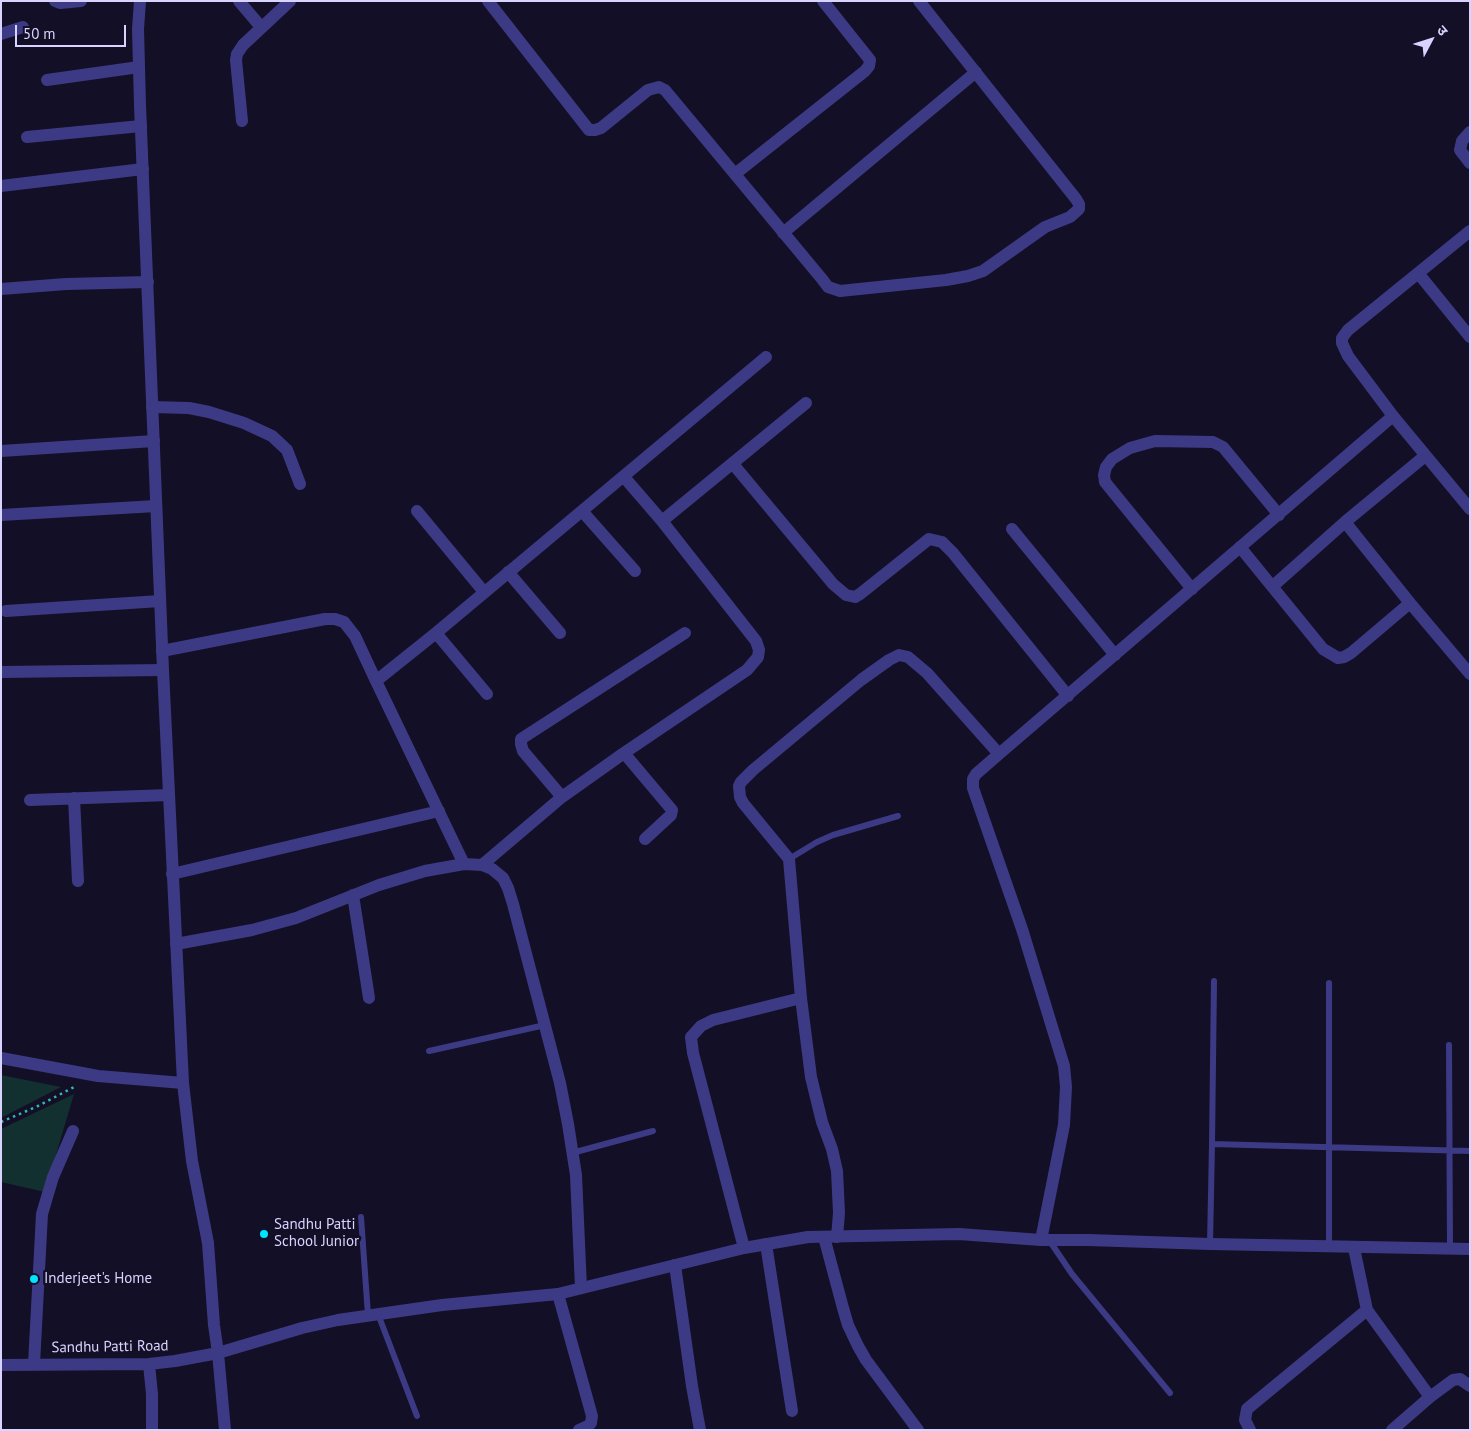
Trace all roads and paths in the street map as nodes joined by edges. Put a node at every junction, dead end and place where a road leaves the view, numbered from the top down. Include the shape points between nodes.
1 (55, 1) edge
2 (81, 1) edge
3 (140, 1) edge
4 (239, 1) edge
5 (290, 1) edge
6 (488, 1) edge
7 (823, 1) edge
8 (919, 1) edge
9 (261, 27) junction
10 (23, 28) dead end
11 (1, 34) edge
12 (139, 67) junction
13 (976, 72) junction
14 (47, 80) dead end
15 (242, 120) dead end
16 (141, 126) junction
17 (1470, 132) edge
18 (27, 137) dead end
19 (1470, 163) edge
20 (143, 169) junction
21 (734, 174) junction
22 (1, 186) edge
23 (1470, 231) edge
24 (783, 233) junction
25 (1418, 273) junction
26 (148, 282) junction
27 (1, 290) edge
28 (1470, 337) edge
29 (766, 358) dead end
30 (806, 403) dead end
31 (152, 407) junction
32 (1393, 416) junction
33 (154, 442) junction
34 (1, 451) edge
35 (1425, 456) junction
36 (733, 464) junction
37 (624, 477) junction
38 (300, 484) dead end
39 (156, 506) junction
40 (1470, 509) edge
41 (417, 511) dead end
42 (582, 511) junction
43 (1, 515) edge
44 (1279, 515) junction
45 (662, 521) junction
46 (1345, 522) junction
47 (1012, 529) dead end
48 (1240, 547) junction
49 (635, 571) dead end
50 (508, 572) junction
51 (1273, 586) junction
52 (1192, 589) junction
53 (484, 592) junction
54 (160, 601) junction
55 (1410, 603) junction
56 (6, 611) dead end
57 (436, 633) junction
58 (560, 633) dead end
59 (685, 633) dead end
60 (162, 651) junction
61 (1115, 655) junction
62 (163, 670) junction
63 (1, 672) edge
64 (1470, 674) edge
65 (376, 681) junction
66 (487, 694) dead end
67 (1068, 696) junction
68 (624, 753) junction
69 (998, 754) junction
70 (169, 795) junction
71 (562, 797) junction
72 (74, 798) junction
73 (30, 800) dead end
74 (439, 811) junction
75 (898, 816) dead end
76 (645, 839) dead end
77 (790, 859) junction
78 (464, 864) junction
79 (482, 865) junction
80 (172, 874) junction
81 (78, 881) dead end
82 (353, 895) junction
83 (176, 944) junction
84 (1214, 981) dead end
85 (1329, 983) dead end
86 (369, 998) dead end
87 (800, 998) junction
88 (545, 1025) junction
89 (1449, 1045) dead end
90 (429, 1051) dead end
91 (1, 1058) edge
92 (183, 1083) junction
93 (76, 1086) dead end
94 (1, 1122) edge
95 (653, 1131) dead end
96 (74, 1132) dead end
97 (1212, 1144) junction
98 (1329, 1146) junction
99 (1449, 1150) junction
100 (1470, 1151) edge
101 (572, 1153) junction
102 (361, 1217) dead end
103 (831, 1237) junction
104 (1045, 1240) junction
105 (766, 1244) junction
106 (1210, 1244) junction
107 (1329, 1246) junction
108 (744, 1248) junction
109 (1354, 1248) junction
110 (1450, 1249) junction
111 (1470, 1250) edge
112 (675, 1265) junction
113 (581, 1288) junction
114 (558, 1294) junction
115 (1367, 1310) junction
116 (373, 1314) junction
117 (218, 1353) junction
118 (1, 1364) edge
119 (34, 1364) junction
120 (149, 1364) junction
121 (1470, 1386) edge
122 (1170, 1392) dead end
123 (1430, 1397) junction
124 (792, 1411) dead end
125 (417, 1416) dead end
126 (152, 1430) edge
127 (225, 1430) edge
128 (579, 1430) edge
129 (700, 1430) edge
130 (918, 1430) edge
131 (1250, 1430) edge
132 (1392, 1430) edge

1 - 2 street
3 - 12 street
4 - 9 street
5 - 9 street
6 - 21 street via 589,130 601,128 648,90 660,87
7 - 21 street via 870,60 869,66
8 - 13 street
9 - 15 street via 240,50 236,60
10 - 11 street
12 - 14 street
12 - 16 street
13 - 24 street
13 - 24 street via 1076,198 1079,209 1075,214 1045,227 997,263 976,274 840,291 828,287
16 - 18 street
16 - 20 street
17 - 19 street via 1462,140 1460,150
20 - 22 street
20 - 26 street
21 - 24 street
23 - 25 street
25 - 28 street
25 - 32 street via 1342,338 1343,349
26 - 27 street
26 - 31 street
29 - 37 street
30 - 36 street
31 - 33 street
31 - 38 street via 209,412 244,422 272,436 287,450
32 - 35 street
32 - 44 street
33 - 34 street
33 - 39 street
35 - 40 street
35 - 46 street
36 - 45 street
36 - 67 street via 833,584 846,595 855,597 860,594 929,539 942,542
37 - 42 street
37 - 45 street
39 - 43 street
39 - 54 street
41 - 53 street
42 - 49 street
42 - 50 street
44 - 48 street
44 - 52 street via 1223,447 1213,442 1155,441 1130,448 1112,459 1106,467 1105,482
45 - 68 street via 756,641 758,657 747,670
46 - 51 street
46 - 55 street
47 - 61 street
48 - 51 street
48 - 52 street
50 - 53 street
50 - 58 street
51 - 55 street via 1323,649 1338,658 1351,653
52 - 61 street
53 - 57 street
54 - 56 street
54 - 60 street
55 - 64 street
57 - 65 street
57 - 66 street
59 - 71 street via 521,739 523,750
60 - 62 street
60 - 65 street via 335,619 344,622 355,636
61 - 67 street
62 - 63 street
62 - 70 street
65 - 74 street
67 - 69 street
68 - 71 street
68 - 76 street via 672,810 671,815
69 - 77 street via 927,673 908,657 894,657 861,680 741,782 740,798
69 - 104 street via 976,774 973,788 1022,929 1064,1066 1064,1124
70 - 72 street
70 - 80 street
71 - 79 street
72 - 73 street
72 - 81 street
74 - 78 street
74 - 80 street
75 - 77 lane via 833,835
77 - 87 street
78 - 79 street
78 - 82 street via 424,871
79 - 88 street via 492,869 508,888
80 - 83 street
82 - 83 street via 270,926
82 - 86 street
83 - 92 street
84 - 97 lane
85 - 98 lane
87 - 103 street via 811,1077 838,1171 839,1213
87 - 108 street via 712,1020 701,1026 692,1037 693,1053
88 - 90 lane
88 - 101 street via 560,1083
89 - 99 lane
91 - 92 street via 91,1075
92 - 117 street via 192,1161 208,1243
93 - 94 path via 36,1108
95 - 101 lane
96 - 119 street via 53,1177 42,1214
97 - 98 lane
97 - 106 lane
98 - 99 lane
98 - 107 lane
99 - 100 lane
99 - 110 lane
101 - 113 street via 576,1175
102 - 116 lane
103 - 104 street, Sandhu Patti Road via 959,1234
103 - 105 street, Sandhu Patti Road
103 - 130 street via 848,1325 871,1367
104 - 106 street, Sandhu Patti Road
104 - 122 lane
105 - 108 street, Sandhu Patti Road
105 - 124 street
106 - 107 street, Sandhu Patti Road
107 - 109 street, Sandhu Patti Road
108 - 112 street, Sandhu Patti Road
109 - 110 street, Sandhu Patti Road
109 - 115 street
110 - 111 street, Sandhu Patti Road
112 - 113 street, Sandhu Patti Road
112 - 129 street
113 - 114 street, Sandhu Patti Road
114 - 116 street, Sandhu Patti Road
114 - 128 street via 592,1416 591,1423
115 - 123 street
115 - 131 street via 1247,1408 1245,1420
116 - 117 street, Sandhu Patti Road via 302,1328
116 - 125 lane
117 - 120 street, Sandhu Patti Road
117 - 127 street
118 - 119 street, Sandhu Patti Road
119 - 120 street, Sandhu Patti Road
120 - 126 street
121 - 123 street via 1460,1379 1453,1380
123 - 132 street

